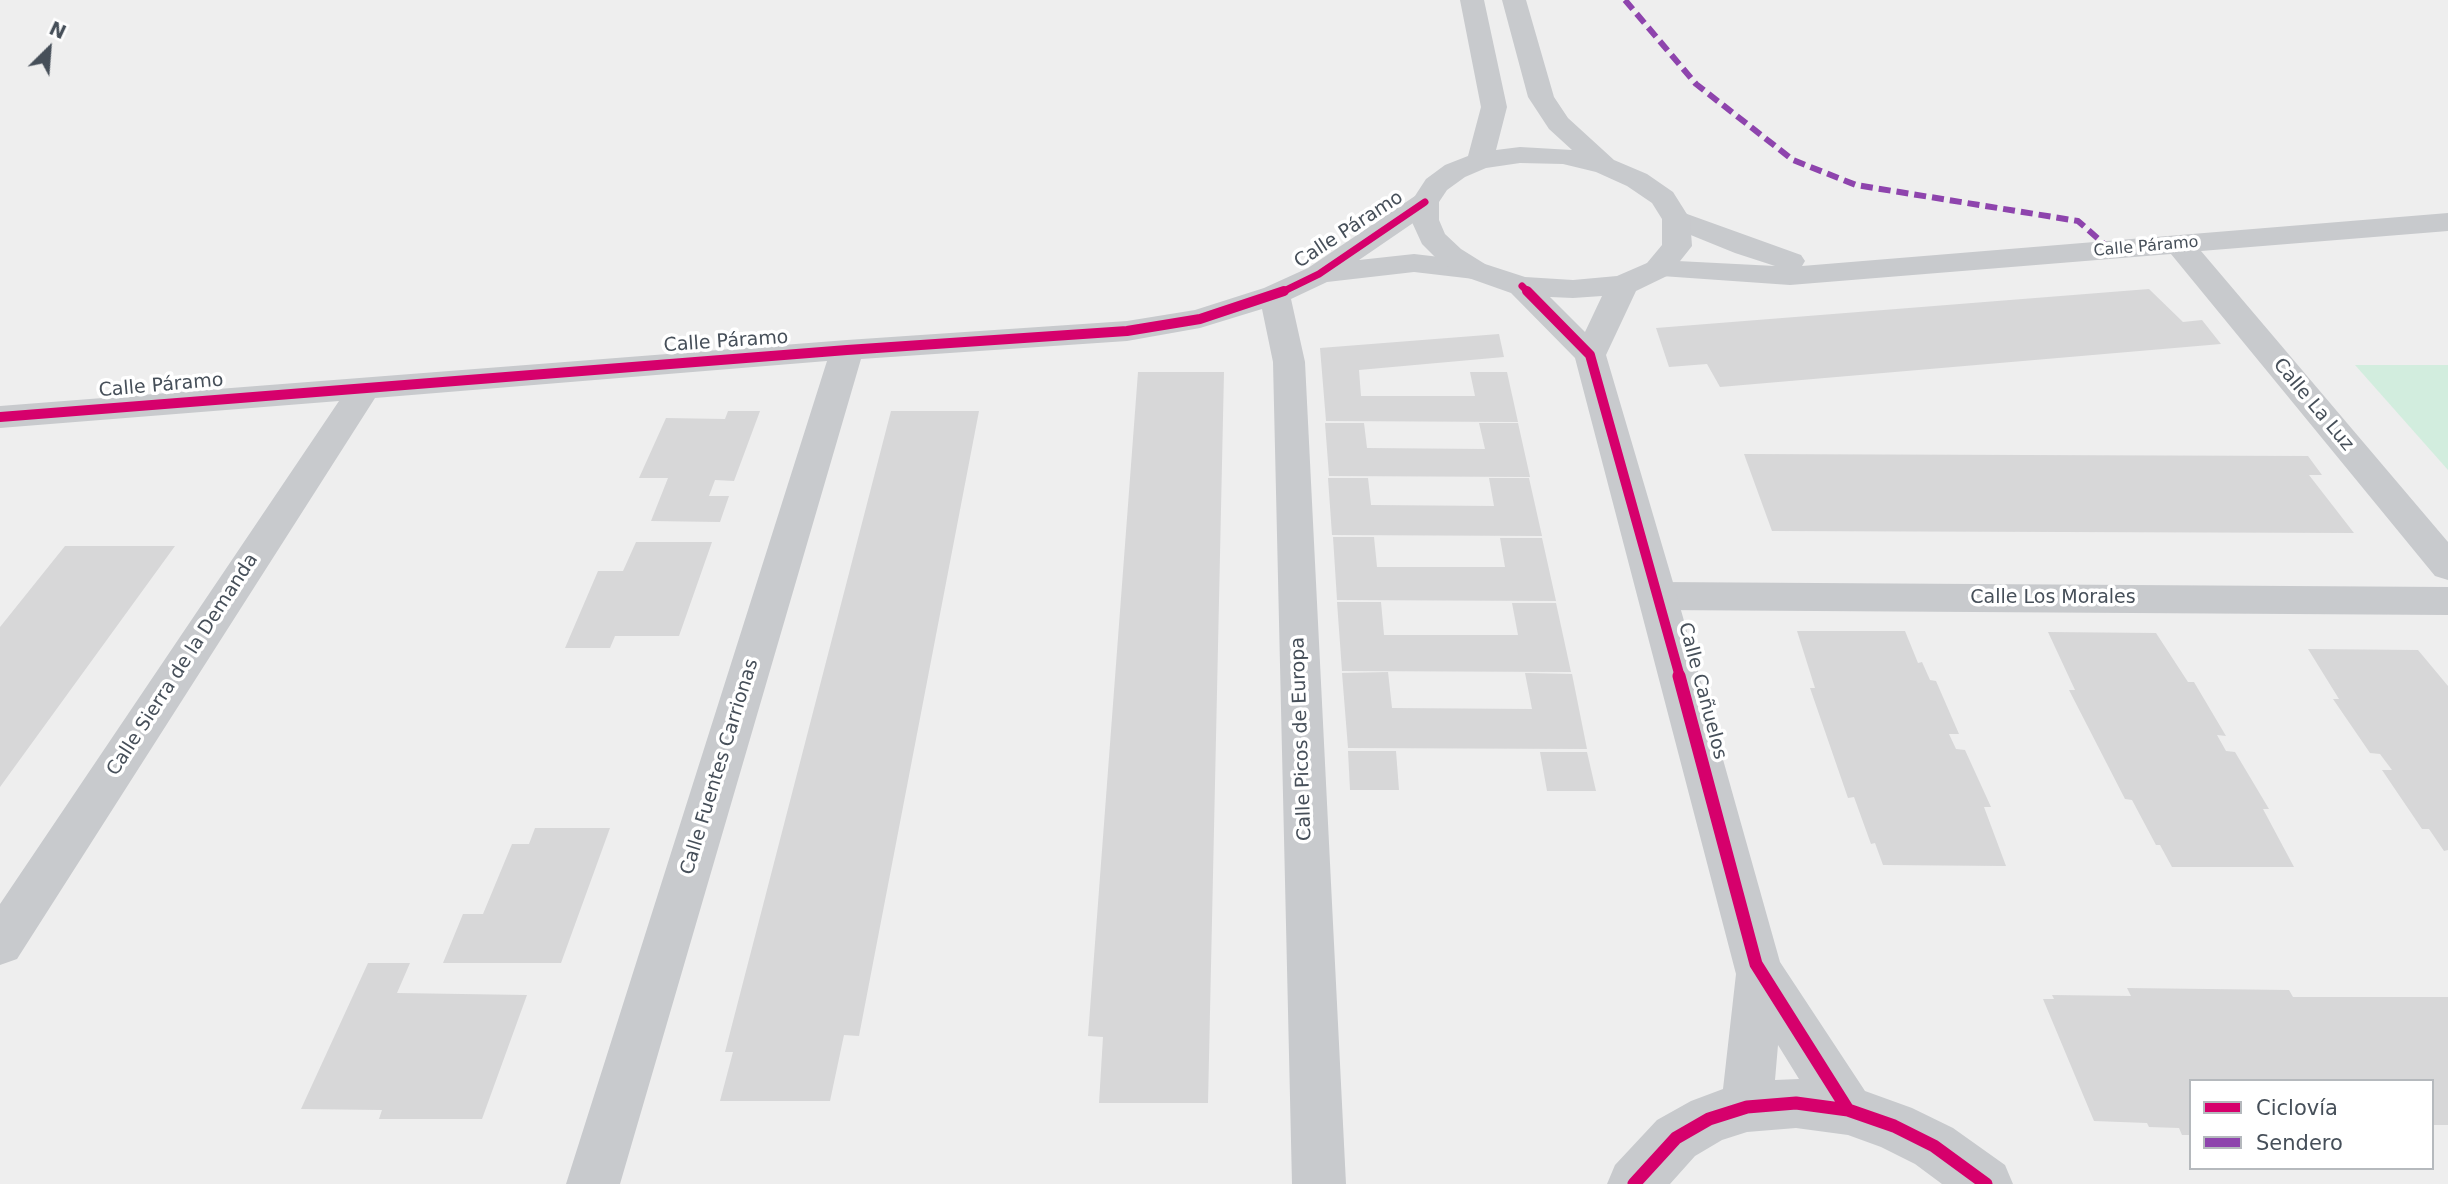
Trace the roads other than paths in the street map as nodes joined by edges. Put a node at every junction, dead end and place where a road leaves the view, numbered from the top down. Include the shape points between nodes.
1 (1472, 0) edge
2 (1514, 0) edge
3 (1480, 161) junction
4 (1605, 166) junction
5 (1425, 202) junction
6 (1676, 219) junction
7 (2448, 222) edge
8 (2179, 244) junction
9 (1658, 269) junction
10 (1474, 270) junction
11 (1843, 272) junction
12 (1319, 274) junction
13 (1623, 285) junction
14 (1522, 286) junction
15 (1275, 295) junction
16 (847, 350) junction
17 (1590, 355) junction
18 (365, 387) junction
19 (0, 417) edge
20 (2448, 566) edge
21 (1658, 596) junction
22 (2448, 601) edge
23 (0, 944) edge
24 (1760, 974) junction
25 (1747, 1107) junction
26 (1848, 1110) junction
27 (593, 1184) edge
28 (1319, 1184) edge
29 (1634, 1184) edge
30 (1986, 1184) edge

1 - 3 street via 1494,107
2 - 4 street via 1541,97 1558,123
3 - 4 street, Calle Páramo via 1520,155 1563,156
3 - 5 street, Calle Páramo via 1436,185
4 - 6 street via 1662,198
5 - 10 street via 1425,220 1433,237
5 - 12 street, Calle Páramo
6 - 9 street via 1677,246
6 - 11 street, Calle Páramo via 1745,247
7 - 8 street, Calle Páramo
8 - 11 street, Calle Páramo
8 - 20 street, Calle La Luz
9 - 11 street, Calle Páramo via 1790,276
9 - 13 street
10 - 12 street, Calle Páramo via 1414,263
10 - 14 street
12 - 15 street, Calle Páramo
13 - 14 street via 1573,289
13 - 17 street
14 - 17 street, Calle Cañuelos
15 - 16 street, Calle Páramo via 1200,319 1127,331
15 - 28 street, Calle Picos de Europa via 1289,362
16 - 18 street, Calle Páramo
16 - 27 street, Calle Fuentes Carrionas
17 - 21 street, Calle Cañuelos
18 - 19 street, Calle Páramo
18 - 23 street, Calle Sierra de la Demanda
21 - 22 street, Calle Los Morales
21 - 24 street, Calle Cañuelos
24 - 25 street, Calle Cañuelos
24 - 26 street, Calle Cañuelos
25 - 26 street via 1796,1103
25 - 29 street via 1709,1119 1676,1138
26 - 30 street via 1934,1146

